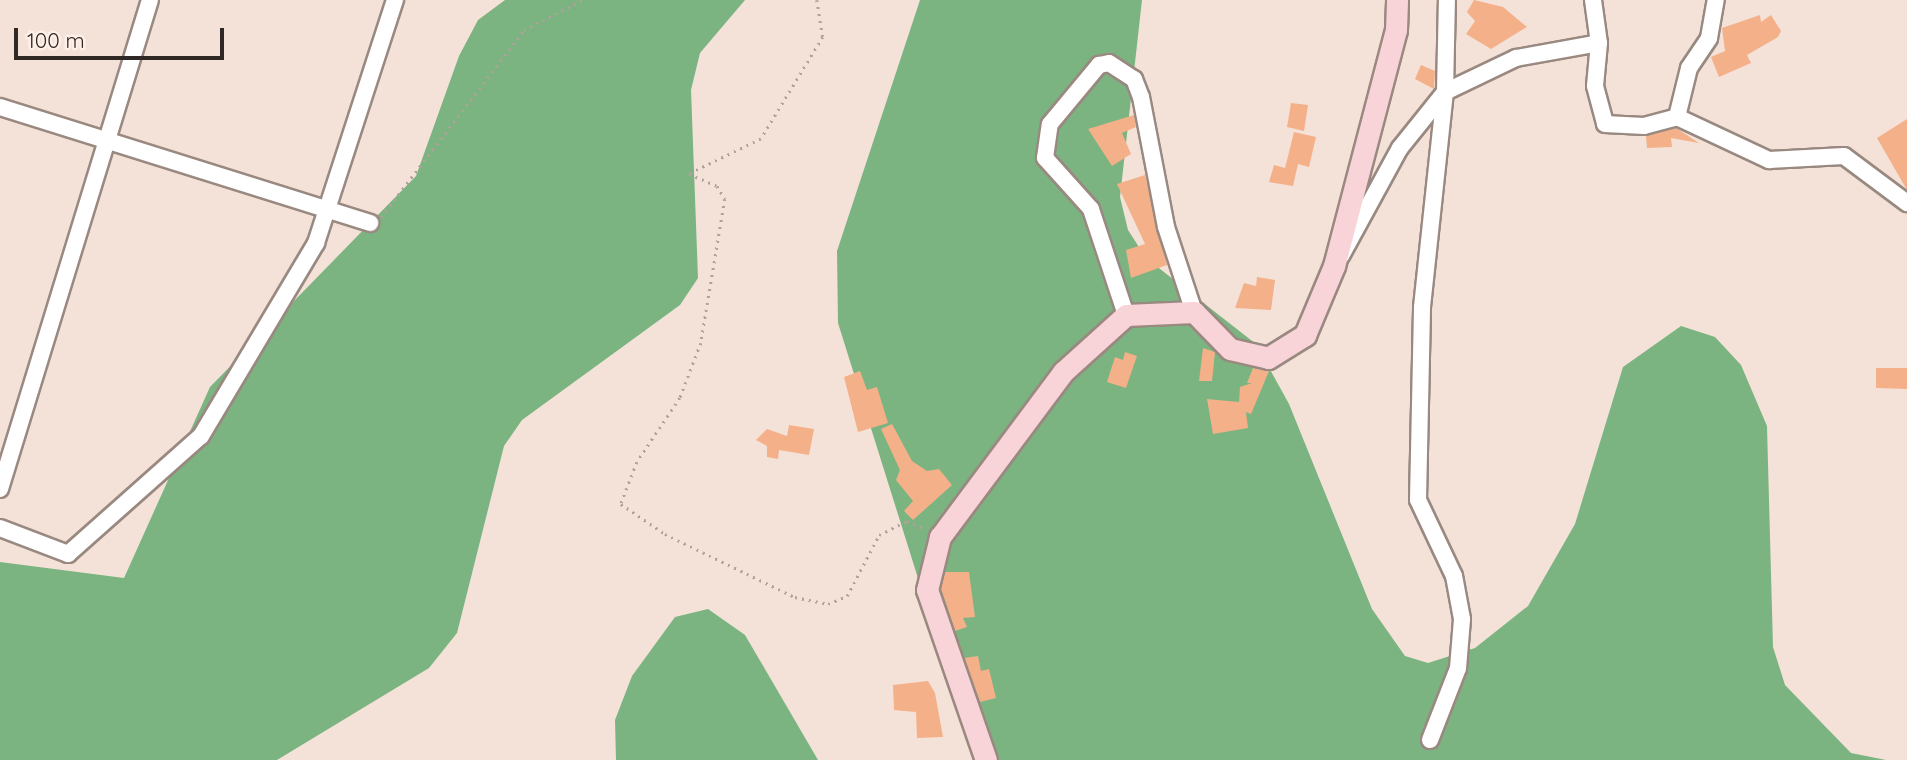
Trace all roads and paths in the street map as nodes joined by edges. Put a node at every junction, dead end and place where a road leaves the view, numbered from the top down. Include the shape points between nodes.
1 (150, 0) edge
2 (395, 0) edge
3 (582, 0) edge
4 (817, 0) edge
5 (1398, 0) edge
6 (1447, 0) edge
7 (1593, 0) edge
8 (1716, 0) edge
9 (1599, 43) junction
10 (1446, 92) junction
11 (0, 107) edge
12 (1677, 117) junction
13 (107, 140) junction
14 (1907, 203) edge
15 (329, 210) junction
16 (370, 223) joint
17 (1334, 266) junction
18 (1194, 312) junction
19 (1126, 315) junction
20 (4, 466) edge
21 (0, 489) edge
22 (0, 528) edge
23 (940, 537) junction
24 (1430, 740) dead end
25 (986, 760) edge

1 - 13 street
2 - 15 street
3 - 16 path via 524,30 390,206
4 - 23 path via 822,37 761,139 689,174 717,186 725,199 701,343 680,398 637,462 621,505 665,534 795,597 828,604 848,596 870,545 892,526 907,521
5 - 17 street via 1396,30
6 - 10 street
7 - 9 street
8 - 12 street via 1709,38 1689,68
9 - 10 street via 1516,58
9 - 12 street via 1595,86 1605,124 1644,126
10 - 17 street via 1400,148
10 - 24 street via 1422,307 1418,500 1454,576 1462,620 1458,668
11 - 13 street
12 - 14 street via 1769,160 1844,156
13 - 15 street
13 - 20 street
15 - 16 street
15 - 22 street via 300,275 255,336 201,436 68,554
17 - 18 street via 1305,335 1268,358 1230,349
18 - 19 street
18 - 19 street via 1166,227 1141,97 1134,79 1109,64 1099,65 1050,124 1045,158 1091,209
19 - 23 street via 1063,372
20 - 21 street
23 - 25 street via 926,590

